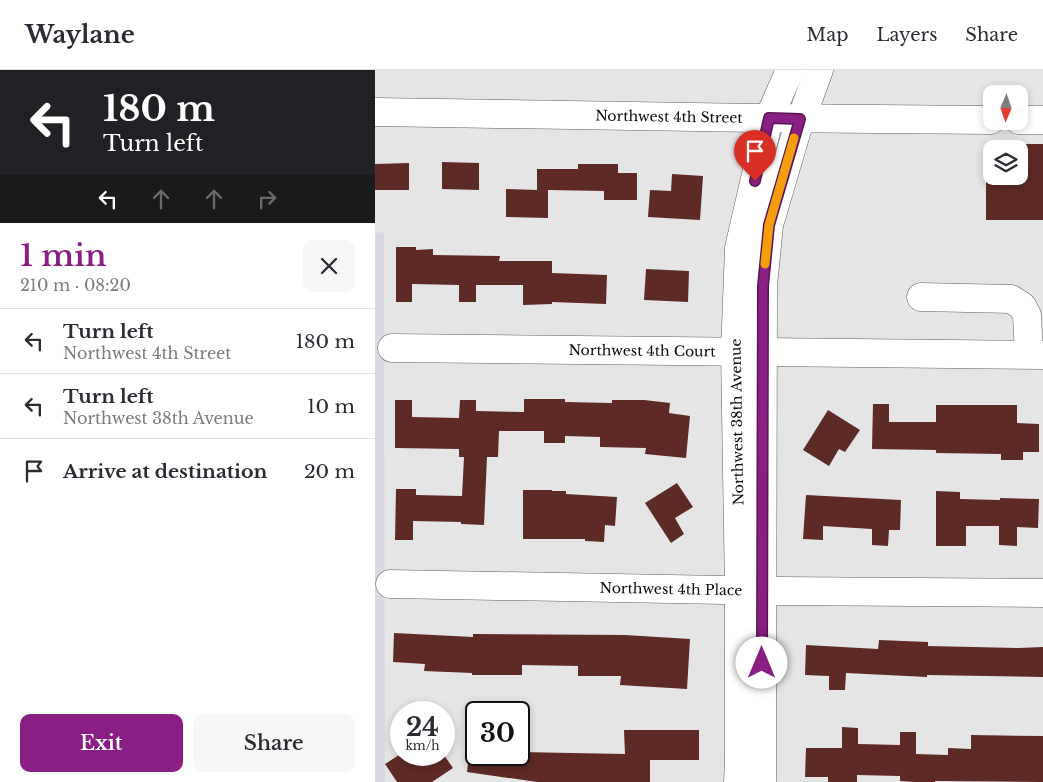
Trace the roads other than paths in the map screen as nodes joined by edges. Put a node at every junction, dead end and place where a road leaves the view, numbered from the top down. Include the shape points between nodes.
1 (790, 70) edge
2 (819, 70) edge
3 (375, 112) edge
4 (769, 118) junction
5 (800, 119) junction
6 (983, 120) edge
7 (1028, 120) edge
8 (1043, 120) edge
9 (921, 297) dead end
10 (392, 348) dead end
11 (735, 352) junction
12 (763, 352) junction
13 (1036, 354) edge
14 (390, 584) dead end
15 (751, 590) junction
16 (1043, 593) edge
17 (738, 782) edge
18 (762, 782) edge

1 - 4 street, Northwest 38th Avenue
2 - 5 street, Northwest 38th Avenue
3 - 4 street, Northwest 4th Street
4 - 5 street, Northwest 4th Street
4 - 11 street, Northwest 38th Avenue via 739,248
5 - 6 street, Northwest 4th Street
5 - 12 street, Northwest 38th Avenue via 769,225 763,286
7 - 8 street
9 - 13 street via 1011,299 1022,306 1027,315
10 - 11 street, Northwest 4th Court
11 - 12 street, Northwest 4th Court
11 - 15 street, Northwest 38th Avenue
12 - 13 street, Northwest 4th Court
12 - 15 street, Northwest 38th Avenue
14 - 15 street, Northwest 4th Place
15 - 16 street, Northwest 4th Place
15 - 17 street, Northwest 38th Avenue
15 - 18 street, Northwest 38th Avenue

